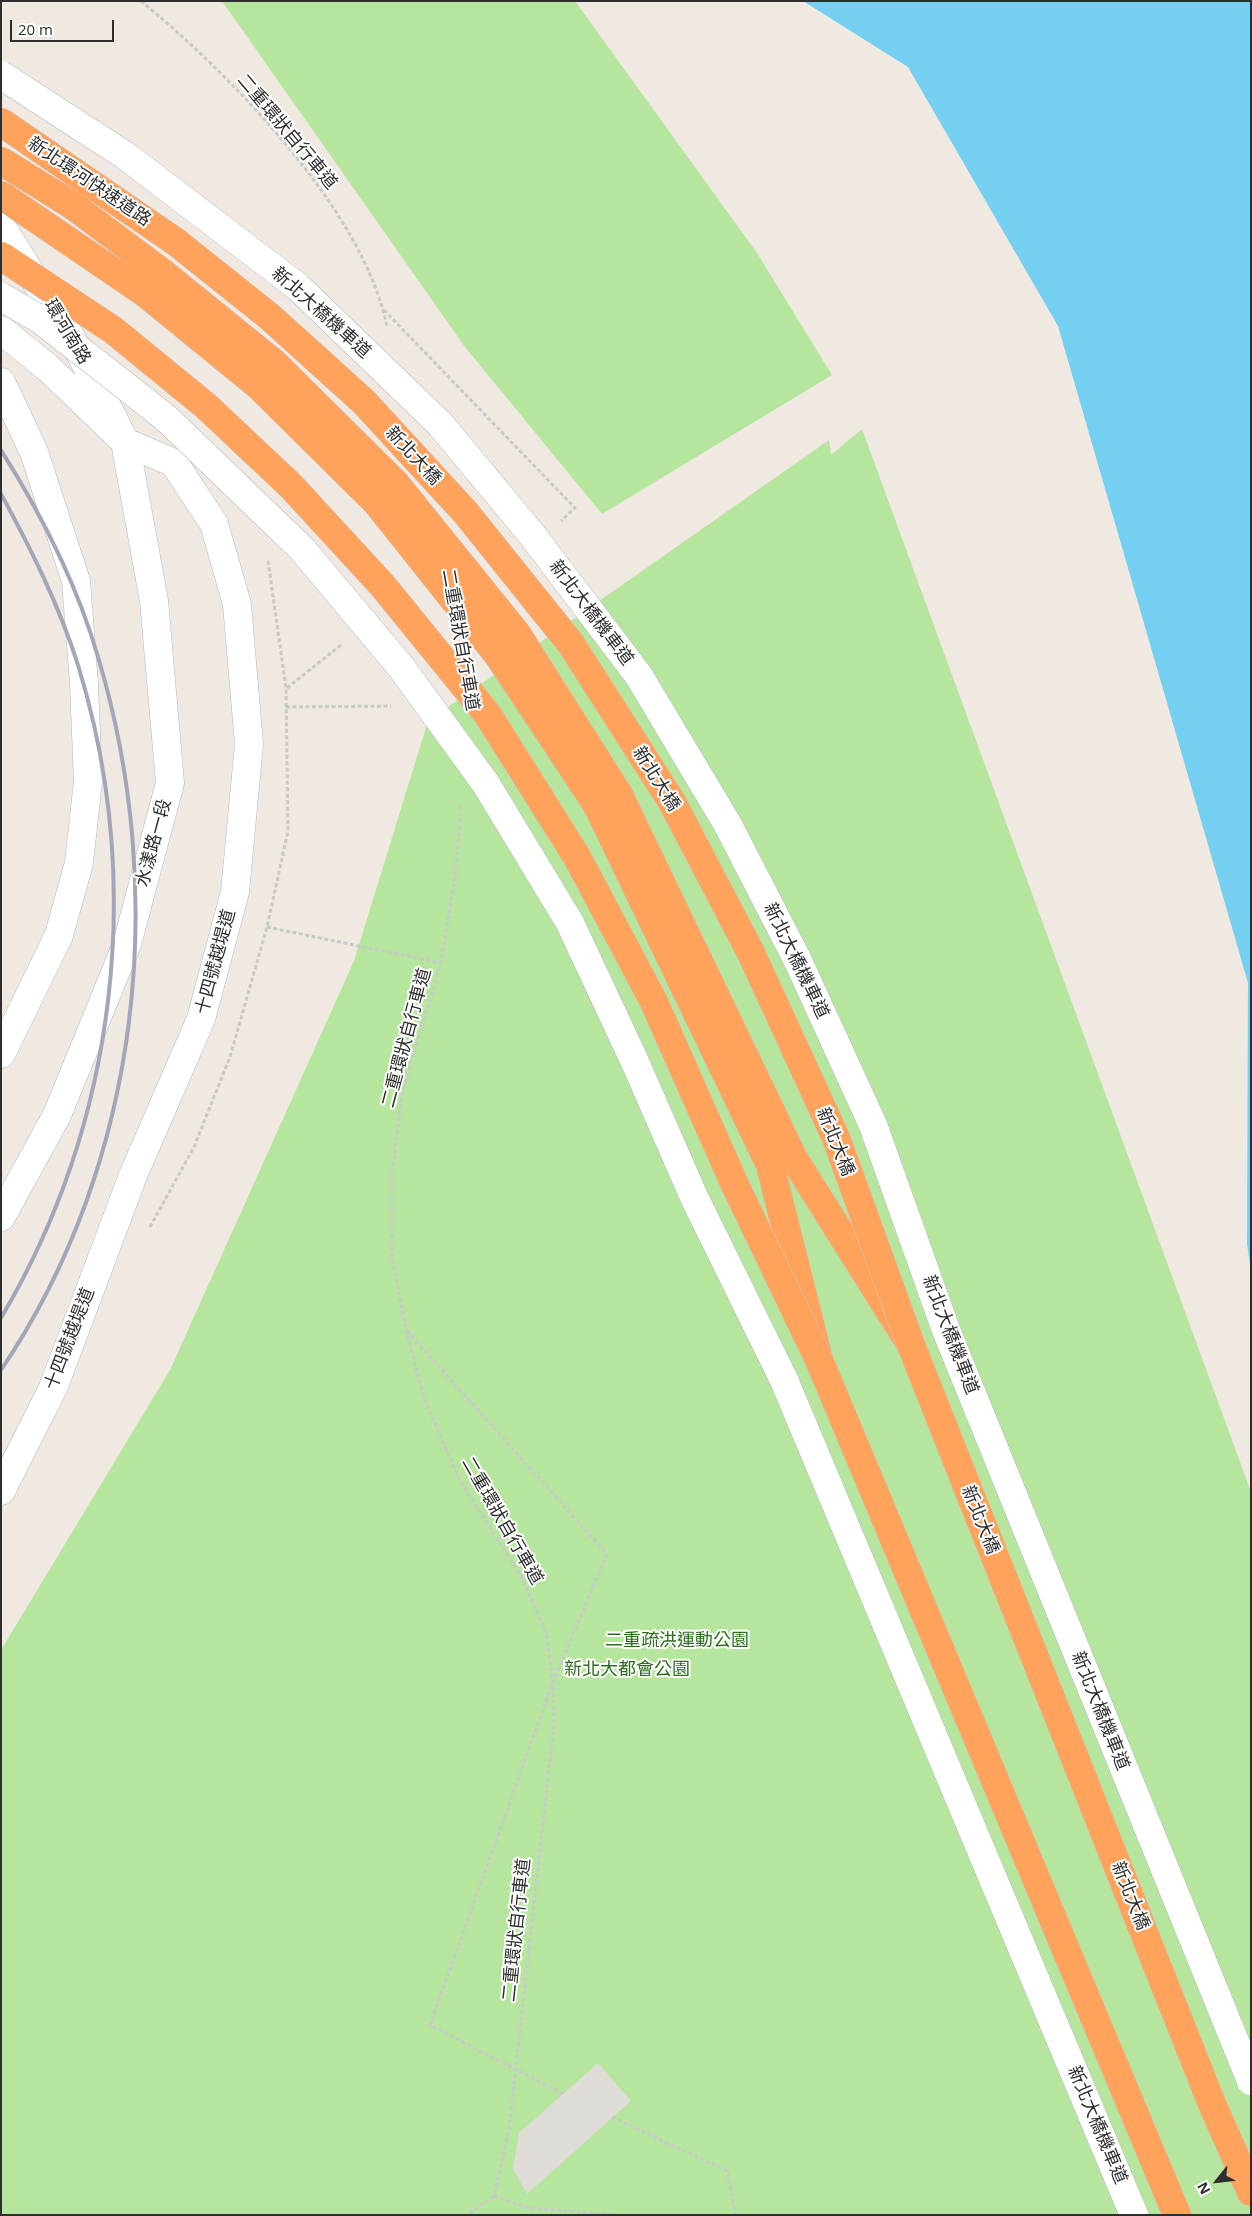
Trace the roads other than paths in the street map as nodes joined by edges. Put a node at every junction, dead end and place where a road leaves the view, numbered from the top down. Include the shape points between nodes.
1 (1, 75) edge
2 (1, 122) edge
3 (1, 161) edge
4 (1, 195) edge
5 (1, 226) edge
6 (176, 242) joint
7 (1, 256) edge
8 (1, 297) edge
9 (1, 330) edge
10 (1, 382) edge
11 (125, 442) junction
12 (1, 1054) edge
13 (1, 1216) edge
14 (911, 1345) junction
15 (818, 1360) junction
16 (1, 1491) edge
17 (1251, 2081) edge
18 (1251, 2192) edge
19 (1134, 2215) edge
20 (1177, 2215) edge

1 - 17 street, 新北大橋機車道, bridge via 126,156 298,287 440,424 533,536 639,676 732,833 798,961 873,1125 946,1330
2 - 6 highway, 新北環河快速道路, bridge
3 - 14 highway, bridge via 72,205 163,273 274,363 396,484 517,634 619,795 794,1159
4 - 15 highway, bridge via 145,293 259,386 377,503 498,655 597,805 770,1165
5 - 11 street, 環河南路 via 78,349
6 - 14 highway, 新北大橋, bridge via 270,316 364,402 466,513 571,644 672,802 751,953 836,1138
7 - 15 highway, bridge via 113,330 206,406 290,486 383,586 488,715 577,858 654,1002 735,1185
8 - 19 street, 新北大橋機車道, bridge via 40,319 166,418 302,549 401,666 486,784 570,923 636,1062 694,1197 784,1380
9 - 11 street via 48,368
10 - 12 street via 34,452 76,581 88,782 79,862 59,935
11 - 13 street, 水漾路一段 via 154,601 170,783 127,944 57,1116
11 - 16 street, 十四號越堤道 via 174,463 214,524 237,604 250,744 235,892 202,1019 134,1173 53,1388
14 - 18 highway, 新北大橋 via 1212,2104
15 - 20 highway

